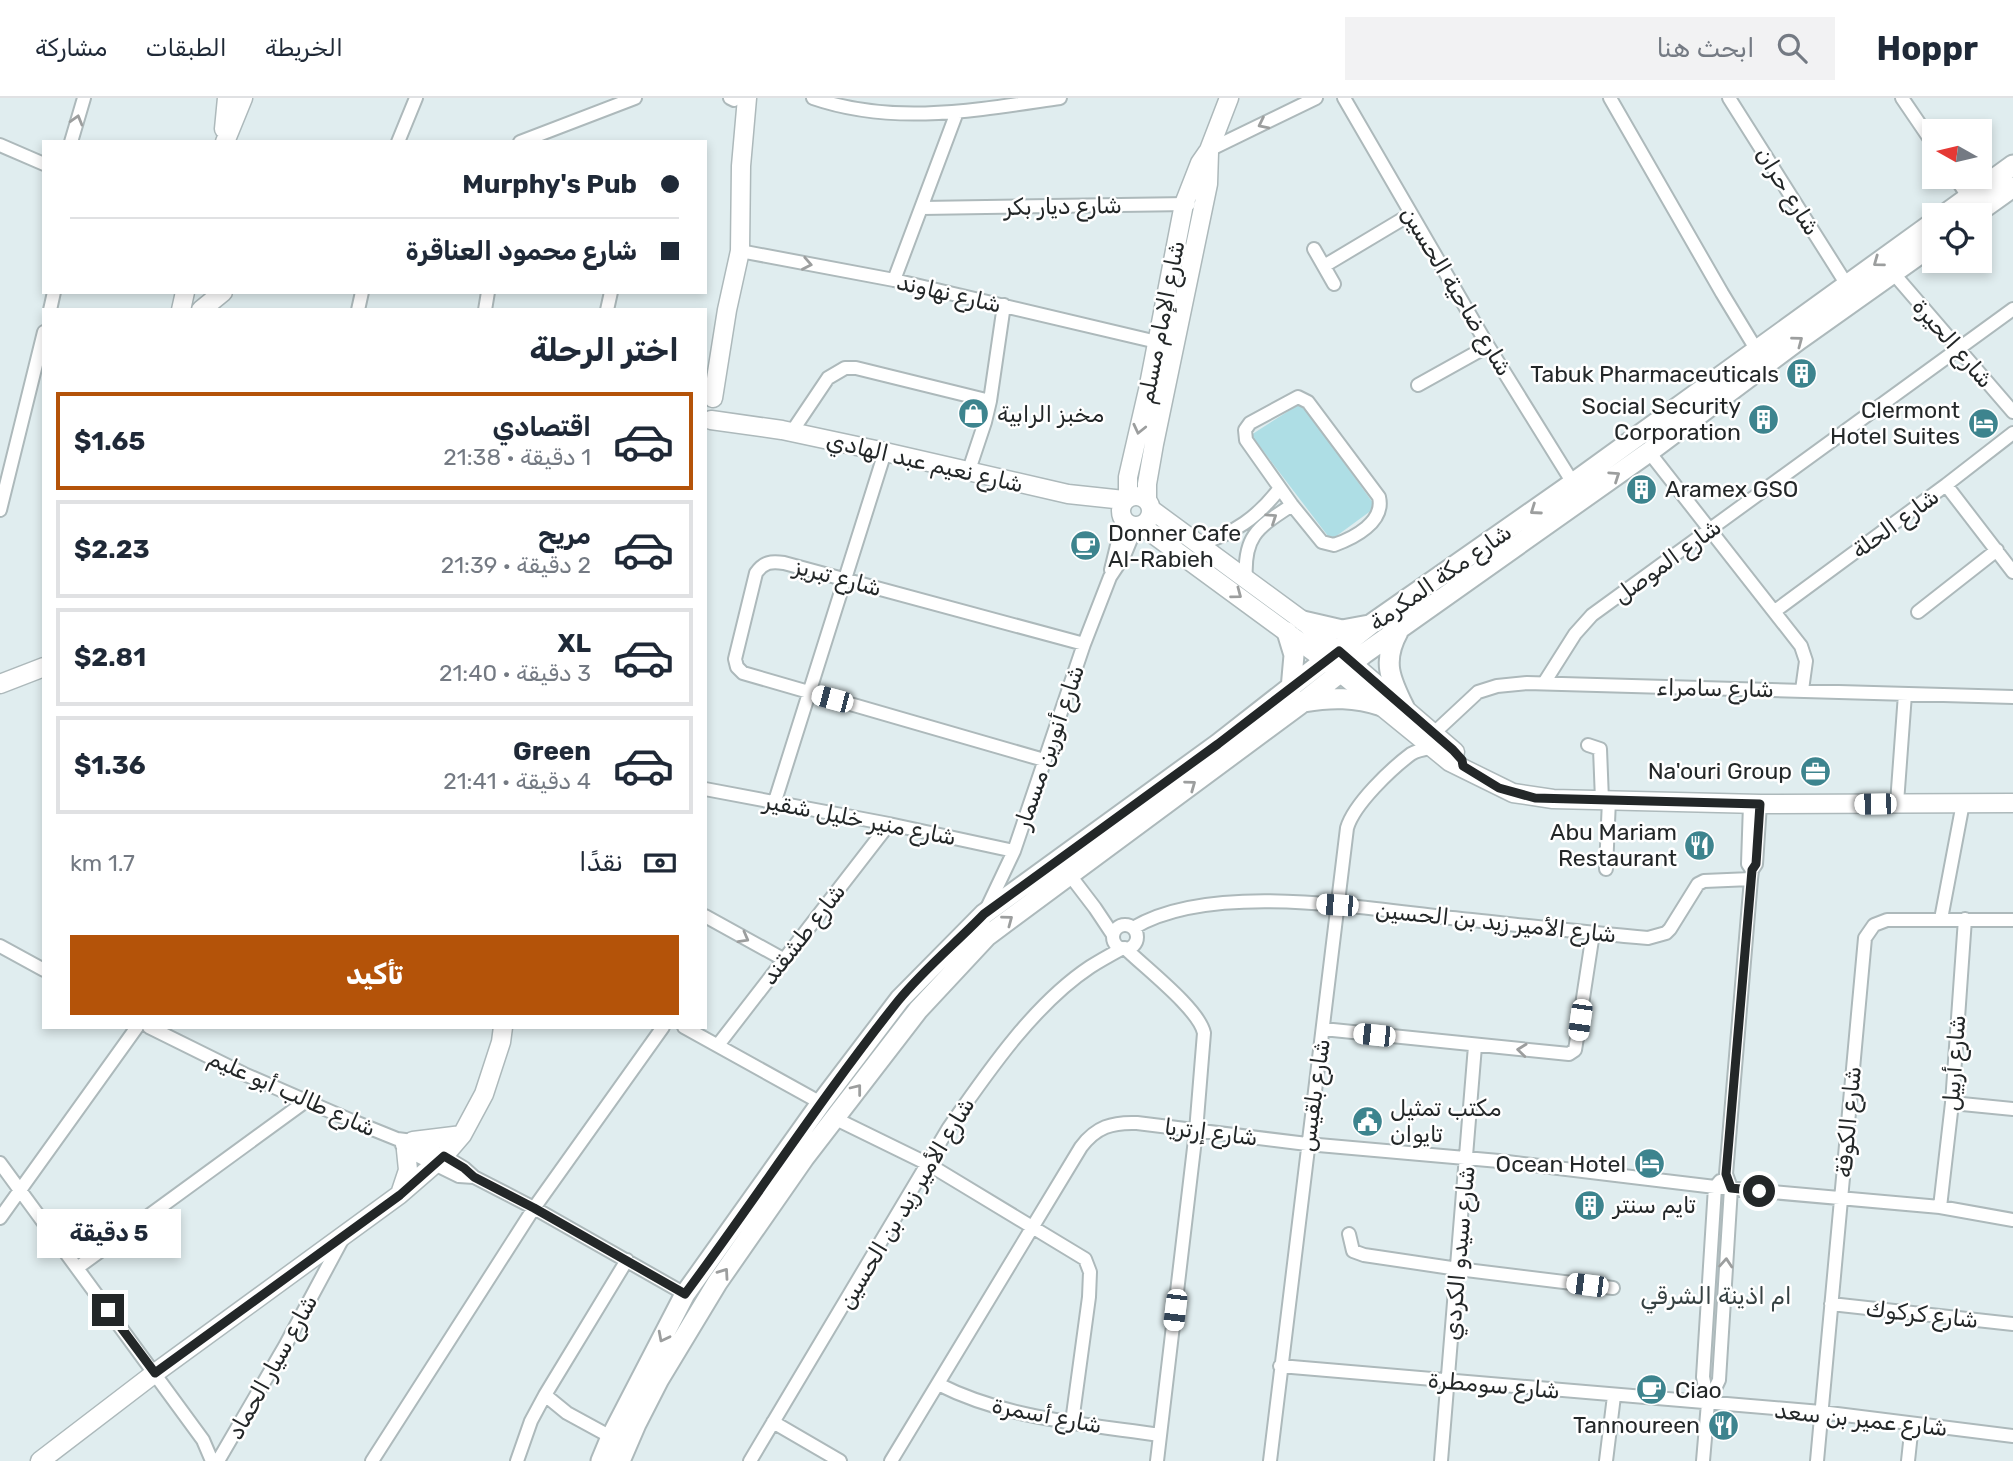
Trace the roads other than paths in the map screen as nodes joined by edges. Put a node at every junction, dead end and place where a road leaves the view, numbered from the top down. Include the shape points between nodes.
1 (83, 98) edge
2 (227, 98) edge
3 (243, 98) edge
4 (416, 98) edge
5 (736, 98) edge
6 (813, 98) edge
7 (1060, 98) edge
8 (1229, 98) edge
9 (1317, 98) edge
10 (1344, 98) edge
11 (1610, 98) edge
12 (1729, 98) edge
13 (1902, 98) edge
14 (627, 99) edge
15 (957, 112) junction
16 (1922, 127) edge
17 (72, 140) edge
18 (224, 140) edge
19 (225, 140) edge
20 (399, 140) edge
21 (525, 140) edge
22 (0, 145) edge
23 (1209, 150) junction
24 (42, 163) edge
25 (2013, 165) edge
26 (2013, 187) edge
27 (1974, 203) edge
28 (1978, 203) edge
29 (1184, 204) junction
30 (1204, 204) junction
31 (922, 208) junction
32 (1410, 214) junction
33 (1922, 231) edge
34 (1314, 250) dead end
35 (740, 251) junction
36 (1922, 253) edge
37 (1324, 265) junction
38 (1894, 274) junction
39 (894, 280) junction
40 (1334, 285) dead end
41 (1847, 285) junction
42 (217, 294) edge
43 (221, 294) edge
44 (184, 300) edge
45 (1004, 305) junction
46 (203, 308) edge
47 (2013, 309) edge
48 (727, 310) junction
49 (42, 340) edge
50 (1157, 342) junction
51 (1488, 346) junction
52 (1958, 348) junction
53 (1756, 349) junction
54 (707, 366) edge
55 (1418, 385) dead end
56 (989, 401) junction
57 (2013, 412) edge
58 (709, 413) edge
59 (787, 431) junction
60 (2013, 433) edge
61 (885, 452) junction
62 (1649, 452) junction
63 (969, 470) junction
64 (1573, 483) junction
65 (1947, 485) junction
66 (1280, 488) junction
67 (1, 504) edge
68 (1292, 505) junction
69 (1134, 512) junction
70 (1710, 529) junction
71 (1199, 544) junction
72 (1997, 550) junction
73 (2013, 572) edge
74 (845, 579) junction
75 (1246, 581) junction
76 (1775, 611) junction
77 (1918, 612) dead end
78 (1370, 625) junction
79 (1295, 626) junction
80 (1398, 632) junction
81 (1084, 644) junction
82 (1340, 662) junction
83 (42, 668) edge
84 (1544, 683) junction
85 (0, 684) edge
86 (1802, 690) junction
87 (809, 692) junction
88 (1905, 694) junction
89 (1297, 695) junction
90 (2013, 697) edge
91 (1382, 706) junction
92 (1404, 707) junction
93 (1428, 739) junction
94 (1588, 745) dead end
95 (1044, 760) junction
96 (707, 789) edge
97 (1606, 800) junction
98 (775, 802) junction
99 (1897, 803) junction
100 (1963, 803) junction
101 (2013, 803) edge
102 (1755, 804) junction
103 (889, 824) junction
104 (1014, 851) junction
105 (1606, 869) dead end
106 (1069, 874) junction
107 (1751, 874) junction
108 (1337, 905) junction
109 (984, 914) junction
110 (707, 917) edge
111 (1941, 919) junction
112 (1965, 919) junction
113 (2013, 920) edge
114 (1593, 933) junction
115 (1123, 938) junction
116 (0, 946) edge
117 (783, 960) junction
118 (42, 969) edge
119 (136, 1029) edge
120 (153, 1029) edge
121 (662, 1029) edge
122 (688, 1029) edge
123 (1323, 1029) junction
124 (504, 1032) edge
125 (718, 1045) junction
126 (1475, 1045) junction
127 (306, 1101) junction
128 (1952, 1102) junction
129 (821, 1103) junction
130 (2013, 1109) edge
131 (834, 1118) junction
132 (1196, 1131) junction
133 (462, 1135) junction
134 (406, 1143) junction
135 (1307, 1144) junction
136 (1467, 1159) junction
137 (439, 1160) junction
138 (0, 1163) edge
139 (928, 1164) junction
140 (1726, 1174) junction
141 (1714, 1187) junction
142 (1731, 1188) junction
143 (19, 1189) junction
144 (400, 1195) junction
145 (1841, 1199) junction
146 (1940, 1207) junction
147 (534, 1208) junction
148 (0, 1218) edge
149 (2013, 1220) edge
150 (1032, 1227) junction
151 (1349, 1234) dead end
152 (345, 1235) junction
153 (627, 1260) junction
154 (76, 1268) junction
155 (1458, 1269) junction
156 (1613, 1288) dead end
157 (685, 1294) junction
158 (1831, 1304) junction
159 (2013, 1324) edge
160 (1280, 1366) junction
161 (155, 1373) junction
162 (1449, 1381) junction
163 (938, 1384) junction
164 (545, 1395) junction
165 (1614, 1396) junction
166 (1708, 1403) junction
167 (1821, 1412) junction
168 (773, 1422) junction
169 (1072, 1422) junction
170 (636, 1424) junction
171 (1912, 1424) junction
172 (1160, 1435) junction
173 (2013, 1436) edge
174 (611, 1437) junction
175 (40, 1461) edge
176 (212, 1461) edge
177 (218, 1461) edge
178 (372, 1461) edge
179 (517, 1461) edge
180 (601, 1461) edge
181 (620, 1461) edge
182 (635, 1461) edge
183 (750, 1461) edge
184 (840, 1461) edge
185 (891, 1461) edge
186 (1157, 1461) edge
187 (1270, 1461) edge
188 (1441, 1461) edge
189 (1606, 1461) edge
190 (1703, 1461) edge
191 (1816, 1461) edge
192 (1908, 1461) edge

17 -> 1 street
2 - 18 street
3 - 19 street
4 - 20 street
5 - 35 street via 742,143
6 - 15 street via 870,113
7 - 15 street
8 - 23 street, شارع الإمام مسلم
9 -> 23 street
10 - 32 street, شارع ضاحية الحسين
11 - 53 street
12 - 41 street, شارع حران
13 - 16 street
14 - 21 street
15 - 31 street
22 - 24 street
23 - 29 street, شارع الإمام مسلم
23 - 30 street, شارع الإمام مسلم
25 - 27 main road
26 - 28 main road
29 - 30 street, شارع ديار بكر
29 - 31 street, شارع ديار بكر
29 - 50 street, شارع الإمام مسلم
30 - 69 street, شارع الإمام مسلم via 1147,484
31 - 39 street
32 - 37 street
32 - 51 street, شارع ضاحية الحسين
33 -> 41 main road, شارع مكة المكرمة
34 - 37 street
35 -> 39 street, شارع نهاوند
35 - 48 street
36 - 38 main road, شارع مكة المكرمة
37 - 40 street
38 - 52 street, شارع الحيرة
62 -> 38 main road, شارع مكة المكرمة
39 - 45 street, شارع نهاوند
41 - 53 main road, شارع مكة المكرمة
42 - 44 street
43 - 46 street
45 - 50 street, شارع نهاوند
45 - 56 street
47 - 52 street, شارع الموصل
48 - 54 street
48 - 58 street
49 - 67 street
50 -> 69 street, شارع الإمام مسلم via 1128,477
51 - 55 street
51 - 64 street, شارع ضاحية الحسين
52 - 57 street, شارع الحيرة
52 - 70 street, شارع الموصل
53 - 64 main road, شارع مكة المكرمة
56 - 59 street via 845,368 828,378
56 - 63 street
58 - 59 street, شارع نعيم عبد الهادي
59 - 61 street, شارع نعيم عبد الهادي
60 - 65 street, شارع الحلة
61 - 63 street, شارع نعيم عبد الهادي
61 - 74 street
62 - 70 street
80 -> 62 main road, شارع مكة المكرمة
63 - 69 street, شارع نعيم عبد الهادي
64 -> 78 main road, شارع مكة المكرمة
65 - 72 street
65 - 76 street, شارع الحلة
66 - 68 street
66 - 68 street via 1249,446 1245,430 1291,399 1302,398 1379,497 1380,511 1362,530 1329,546
66 - 71 street via 1258,514 1236,530
75 -> 68 street via 1245,556 1255,531
69 - 71 street, شارع نعيم عبد الهادي
69 -> 79 street, شارع نعيم عبد الهادي
69 - 81 street, شارع أنورين مسمار
70 - 76 street
70 - 84 street, شارع الموصل via 1591,615
71 - 75 street, شارع نعيم عبد الهادي
72 - 73 street
72 - 77 street
74 - 81 street, شارع تبريز
74 - 87 street
74 - 87 street, شارع تبريز via 785,563 768,562 756,573 735,659 737,667 748,675
75 - 79 street, شارع نعيم عبد الهادي
76 - 86 street via 1804,654
78 - 79 main road via 1342,630
78 - 82 main road, شارع مكة المكرمة
79 - 82 street, شارع نعيم عبد الهادي
79 - 89 main road
80 - 82 main road, شارع مكة المكرمة
80 - 92 main road via 1388,664
81 - 95 street, شارع أنورين مسمار
82 - 89 main road, شارع مكة المكرمة
82 - 91 street
82 - 92 street
83 - 85 street
84 - 86 street, شارع سامراء
84 - 93 street, شارع سامراء via 1484,689
86 - 88 street, شارع سامراء
87 - 95 street, شارع تبريز
87 - 98 street
88 - 90 street, شارع سامراء
88 - 99 street
89 - 91 main road
106 -> 89 main road, شارع مكة المكرمة
89 - 109 main road, شارع مكة المكرمة
91 - 93 street
92 - 93 street
93 - 97 street via 1456,766 1499,788 1522,795
93 - 108 street, شارع بلقيس via 1362,800 1351,816
94 - 97 street via 1600,749
95 - 104 street, شارع أنورين مسمار
96 - 98 street, شارع منير خليل شقير
97 - 102 street
97 - 105 street
98 - 103 street, شارع منير خليل شقير
99 - 100 street
99 - 102 street
100 - 101 street
100 - 111 street
102 - 107 street via 1756,864
103 - 104 street, شارع منير خليل شقير
103 - 117 street, شارع طشقند
104 - 109 street, شارع أنورين مسمار
106 - 115 street
131 -> 106 main road, شارع مكة المكرمة via 918,1010 969,954
107 - 114 street, شارع الأمير زيد بن الحسين via 1698,884 1670,929 1660,935
107 - 140 street
108 - 114 street, شارع الأمير زيد بن الحسين
108 - 115 street, شارع الأمير زيد بن الحسين via 1227,903 1164,914
108 - 123 street, شارع بلقيس
109 - 129 main road, شارع مكة المكرمة via 900,999
110 -> 117 street
111 - 112 street, شارع الكوفة
111 - 145 street, شارع الكوفة via 1880,922 1865,938
112 - 113 street, شارع الكوفة
112 - 128 street, شارع أربيل
114 -> 126 street via 1574,1050 1569,1054
115 - 132 street via 1202,1026
115 - 139 street, شارع الأمير زيد بن الحسين via 1051,1000 1002,1055 965,1103
116 - 118 street
117 - 125 street, شارع طشقند
119 - 143 street
120 - 127 street, شارع طالب أبو عليم
121 - 147 street
122 - 125 street
123 - 126 street
123 - 135 street, شارع بلقيس
124 - 133 street via 484,1094
125 - 129 street
126 - 136 street, شارع سيدو الكردي
127 - 134 street, شارع طالب أبو عليم
127 - 154 street
128 - 130 street
128 - 146 street, شارع أربيل
129 - 157 main road, شارع مكة المكرمة
131 - 139 street
170 -> 131 main road, شارع مكة المكرمة via 717,1283
132 - 135 street, شارع إرتريا
132 - 150 street, شارع إرتريا via 1120,1123 1094,1132
132 - 172 street
133 - 134 street
133 - 137 street
134 - 137 street, شارع طالب أبو عليم
134 - 144 street via 408,1170
135 - 136 street, شارع إرتريا
135 - 160 street, شارع بلقيس
136 - 141 street, شارع إرتريا
136 - 155 street, شارع سيدو الكردي
137 - 144 street
137 - 147 street, شارع طالب أبو عليم via 459,1176 474,1177
138 - 143 street
139 - 150 street
139 - 168 street, شارع الأمير زيد بن الحسين
140 - 141 street
140 - 142 street
141 - 142 street, شارع إرتريا
141 - 166 street via 1703,1377
142 - 145 street, شارع إرتريا
166 -> 142 street via 1718,1380
143 - 148 street
143 - 154 street
144 - 152 street
145 - 146 street, شارع إرتريا
145 - 158 street, شارع الكوفة
146 - 149 street, شارع إرتريا
147 - 153 street, شارع طالب أبو عليم
147 - 178 street
150 - 163 street, شارع إرتريا
150 - 169 street via 1079,1253 1089,1264 1089,1297
151 - 155 street via 1350,1247 1357,1253
152 - 161 street
152 - 177 street, شارع سيار الحماد
153 - 157 street, شارع طالب أبو عليم
153 - 164 street
154 - 161 street
155 - 156 street
155 - 162 street, شارع سيدو الكردي
157 -> 174 main road, شارع مكة المكرمة
158 - 159 street, شارع كركوك
158 - 167 street, شارع الكوفة
160 - 162 street, شارع سومطرة
160 - 187 street, شارع بلقيس
161 - 175 street
161 - 176 street via 203,1440
162 - 165 street, شارع سومطرة
162 - 188 street, شارع سيدو الكردي
163 - 169 street, شارع أسمرة via 996,1408
163 - 185 street, شارع إرتريا
164 - 174 street
164 - 179 street
165 - 166 street, شارع سومطرة
165 - 189 street
166 - 167 street, شارع عمير بن سعد
166 - 190 street
167 - 171 street, شارع عمير بن سعد
167 - 191 street, شارع الكوفة
168 - 183 street, شارع الأمير زيد بن الحسين
168 - 184 street
169 - 172 street, شارع أسمرة
170 - 181 main road, شارع مكة المكرمة
170 - 182 main road
171 - 173 street, شارع عمير بن سعد
171 - 192 street
172 - 186 street
174 - 180 main road, شارع مكة المكرمة

